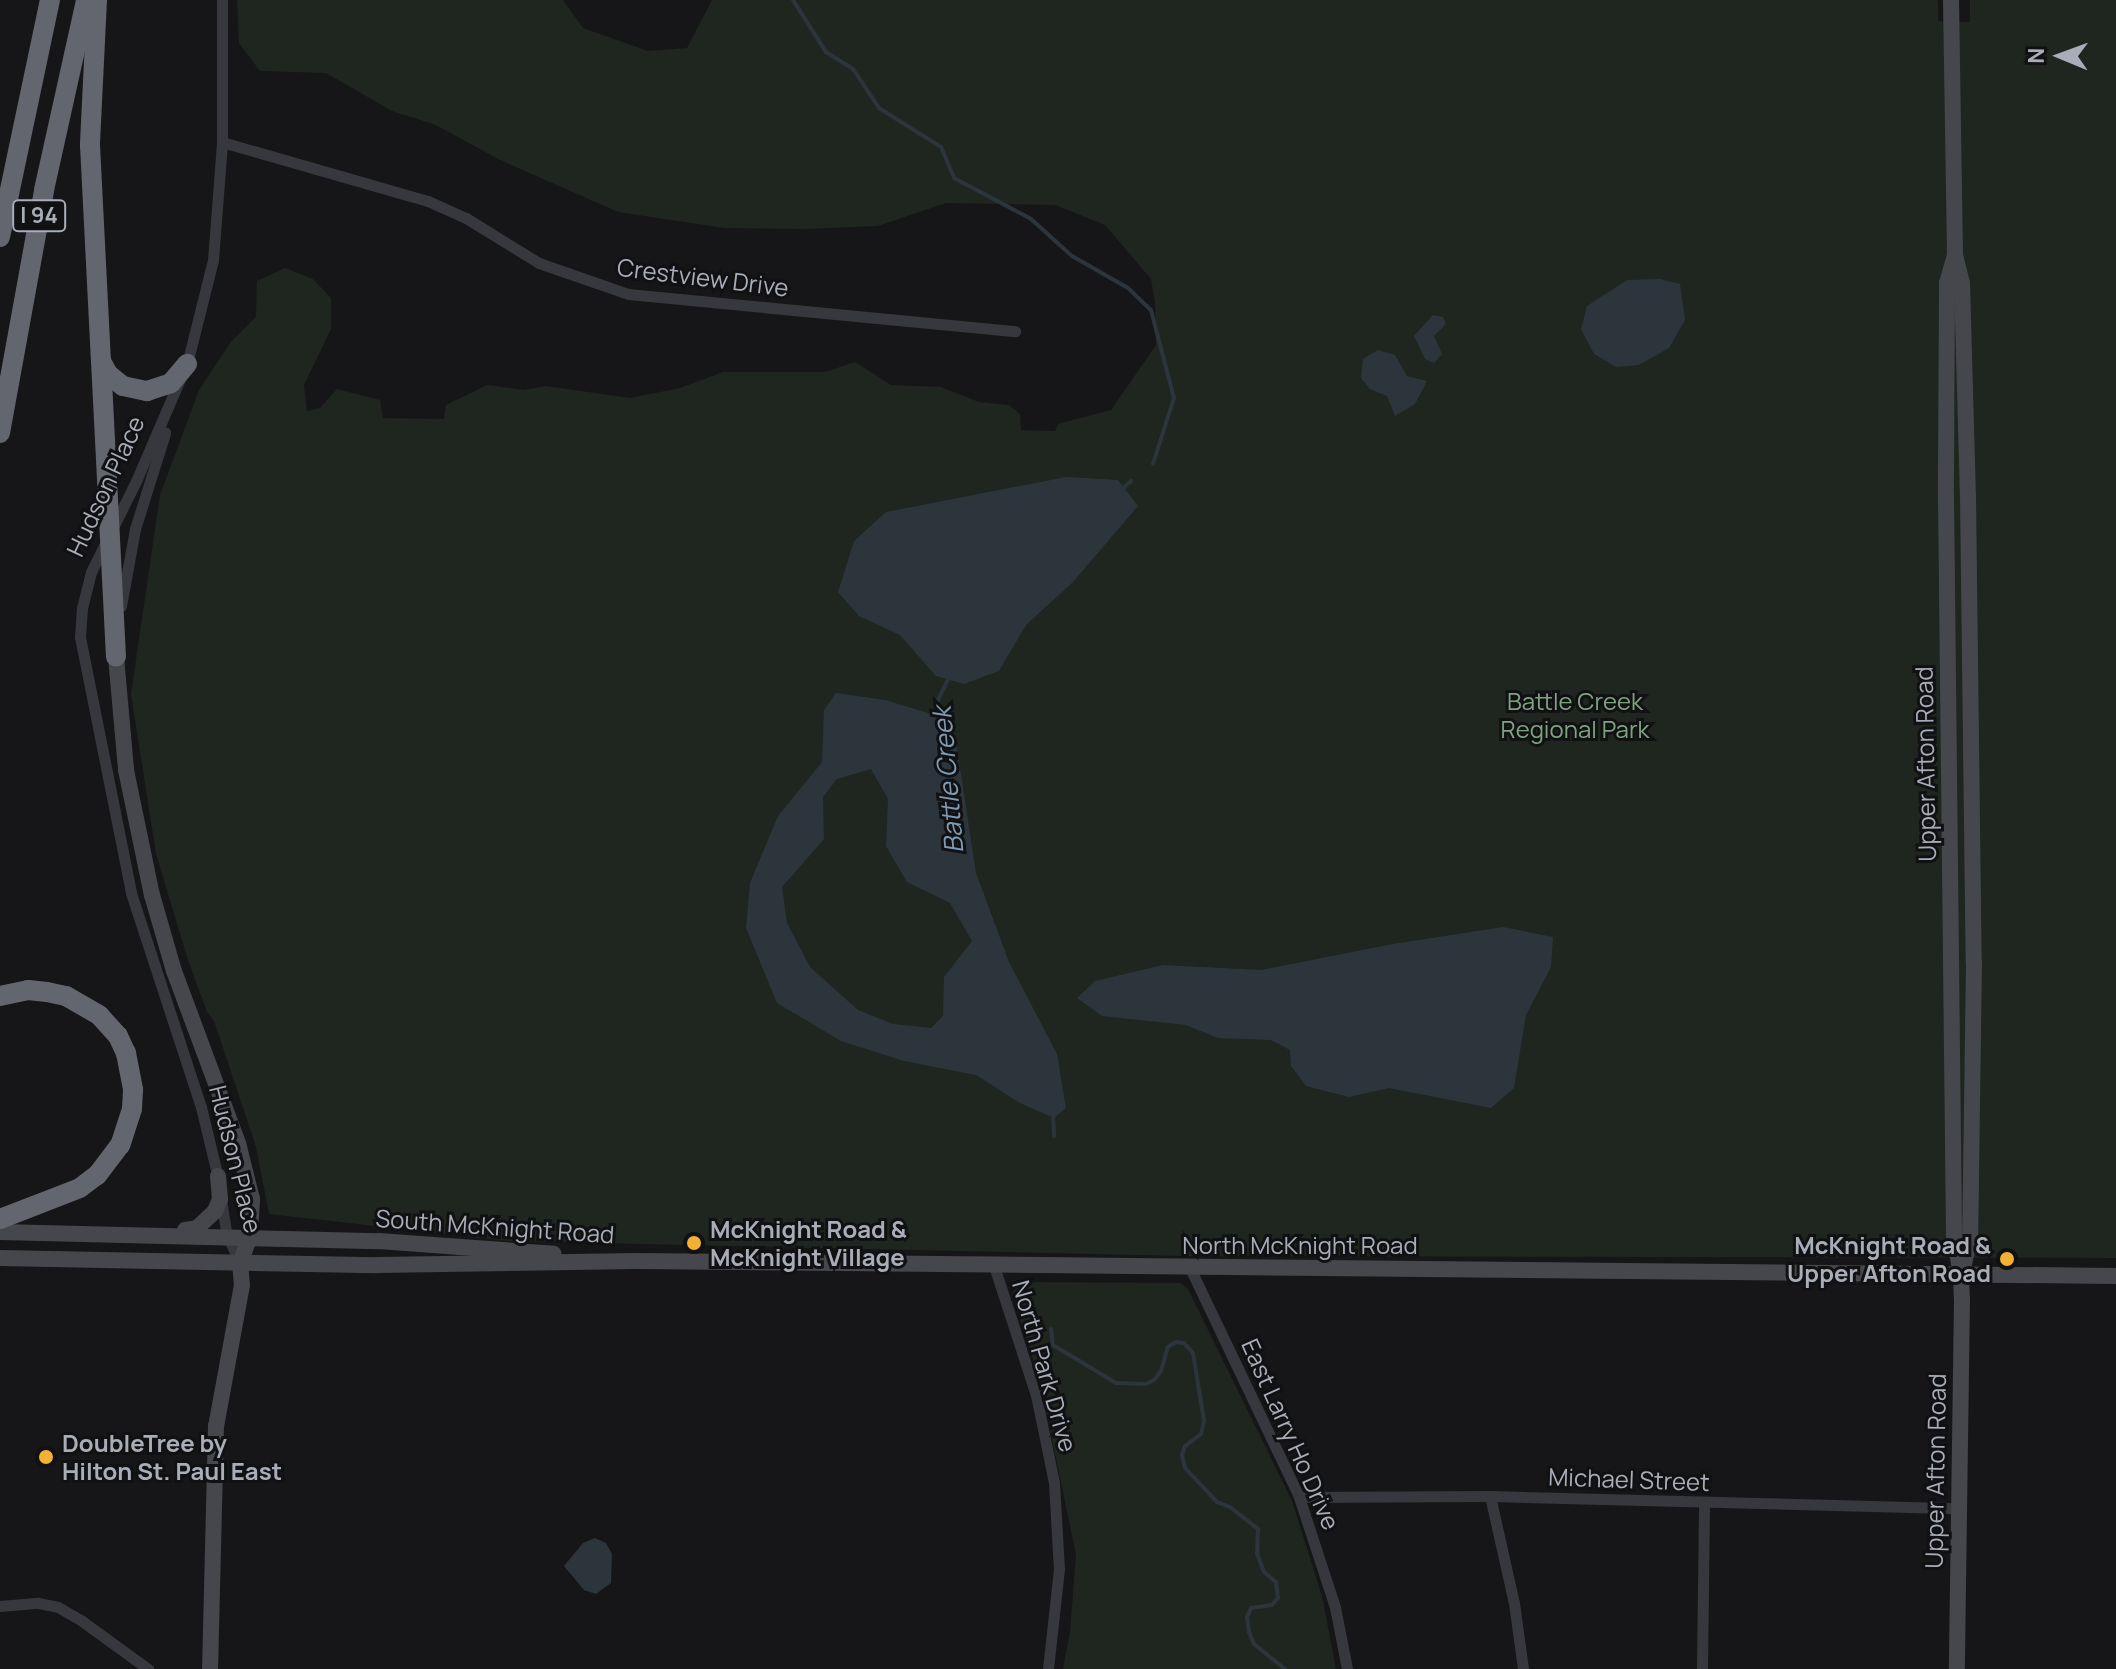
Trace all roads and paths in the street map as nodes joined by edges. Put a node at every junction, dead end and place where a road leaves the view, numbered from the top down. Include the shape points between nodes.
1 (41, 0) edge
2 (50, 0) edge
3 (86, 0) edge
4 (97, 0) edge
5 (222, 0) edge
6 (1951, 0) edge
7 (24, 121) junction
8 (222, 142) junction
9 (0, 237) edge
10 (1015, 331) dead end
11 (101, 361) junction
12 (187, 364) junction
13 (0, 433) edge
14 (110, 528) junction
15 (116, 657) junction
16 (0, 996) edge
17 (218, 1176) junction
18 (0, 1219) edge
19 (0, 1232) edge
20 (164, 1235) junction
21 (227, 1235) junction
22 (250, 1236) junction
23 (0, 1258) edge
24 (637, 1261) junction
25 (240, 1263) junction
26 (994, 1266) junction
27 (1190, 1268) junction
28 (1961, 1274) junction
29 (2116, 1276) edge
30 (1490, 1496) junction
31 (1299, 1497) junction
32 (1704, 1503) junction
33 (1957, 1508) junction
34 (0, 1606) edge
35 (148, 1669) edge
36 (210, 1669) edge
37 (1048, 1669) edge
38 (1347, 1669) edge
39 (1523, 1669) edge
40 (1702, 1669) edge
41 (1957, 1669) edge

1 - 7 highway
2 - 7 highway, I 94
3 - 13 highway, I 94 via 44,190
4 - 11 highway via 90,145
5 - 8 street, Hudson Place
6 - 28 main road, Upper Afton Road via 1955,255 1947,283 1946,496 1954,1235
7 - 9 highway, I 94
8 - 10 street, Crestview Drive via 428,201 539,263 628,294
8 - 12 street, Hudson Place via 213,260
11 - 12 highway via 123,386 147,391 171,383
11 - 14 highway
12 - 14 street, Hudson Place
12 - 15 street, Hudson Place via 135,529
14 - 15 highway
14 - 17 street, Hudson Place via 82,608 82,657 137,916 201,1107
15 - 22 main road, Hudson Place via 126,770 145,866 174,971 246,1171 252,1199
16 - 18 highway via 47,992 99,1015 126,1053 133,1090 120,1145 97,1175 80,1188
17 - 20 main road via 220,1199 207,1221
17 - 21 street, Hudson Place
19 - 20 main road, South McKnight Road
20 - 21 main road, South McKnight Road
21 - 22 main road, South McKnight Road
21 - 25 street, Hudson Place
22 - 24 main road, South McKnight Road
22 - 25 main road, Hudson Place
23 - 25 main road, South McKnight Road
24 - 25 main road, South McKnight Road via 457,1266
24 - 26 main road, North McKnight Road
25 - 36 main road via 242,1285 216,1426
26 - 27 main road, North McKnight Road
26 - 37 street, North Park Drive via 1036,1395 1054,1483 1059,1569
27 - 28 main road, North McKnight Road
27 - 31 street, East Larry Ho Drive
28 - 29 main road, North McKnight Road
28 - 33 main road, Upper Afton Road
30 - 31 street, Michael Street
30 - 32 street, Michael Street
30 - 39 street
31 - 38 street, East Larry Ho Drive via 1331,1593
32 - 33 street, Michael Street
32 - 40 street
33 - 41 main road, Upper Afton Road
34 - 35 street via 58,1607

